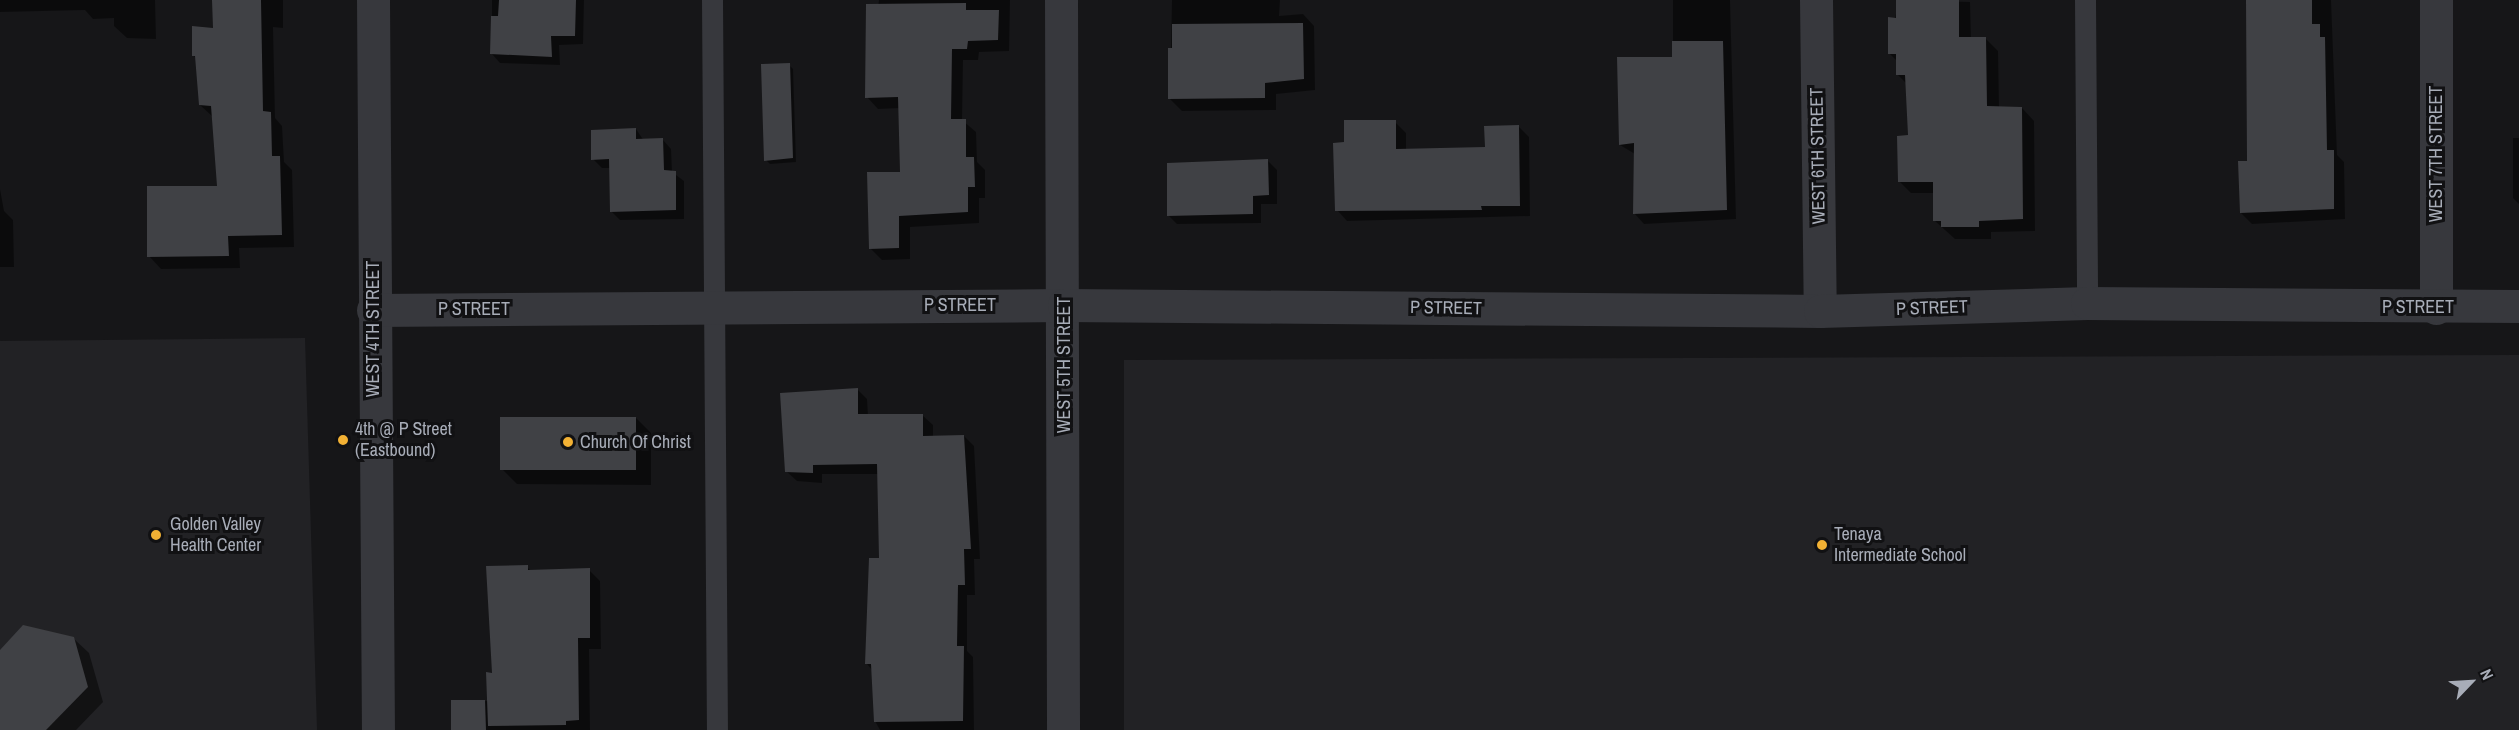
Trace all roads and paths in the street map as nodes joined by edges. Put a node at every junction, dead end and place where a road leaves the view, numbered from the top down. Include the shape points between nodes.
1 (373, 0) edge
2 (712, 0) edge
3 (1061, 0) edge
4 (1816, 0) edge
5 (2085, 0) edge
6 (2436, 0) edge
7 (2087, 303) junction
8 (1064, 305) junction
9 (2519, 306) edge
10 (714, 307) junction
11 (2436, 308) junction
12 (373, 310) junction
13 (1820, 311) junction
14 (378, 730) edge
15 (717, 730) edge
16 (1063, 730) edge

1 - 12 street, WEST 4TH STREET
2 - 10 lane
3 - 8 street, WEST 5TH STREET
4 - 13 street, WEST 6TH STREET
5 - 7 lane
6 - 11 street, WEST 7TH STREET
7 - 11 street, P STREET
7 - 13 street, P STREET
8 - 10 street, P STREET
8 - 13 street, P STREET
8 - 16 street, WEST 5TH STREET
9 - 11 street, P STREET
10 - 12 street, P STREET
10 - 15 lane
12 - 14 street, WEST 4TH STREET

